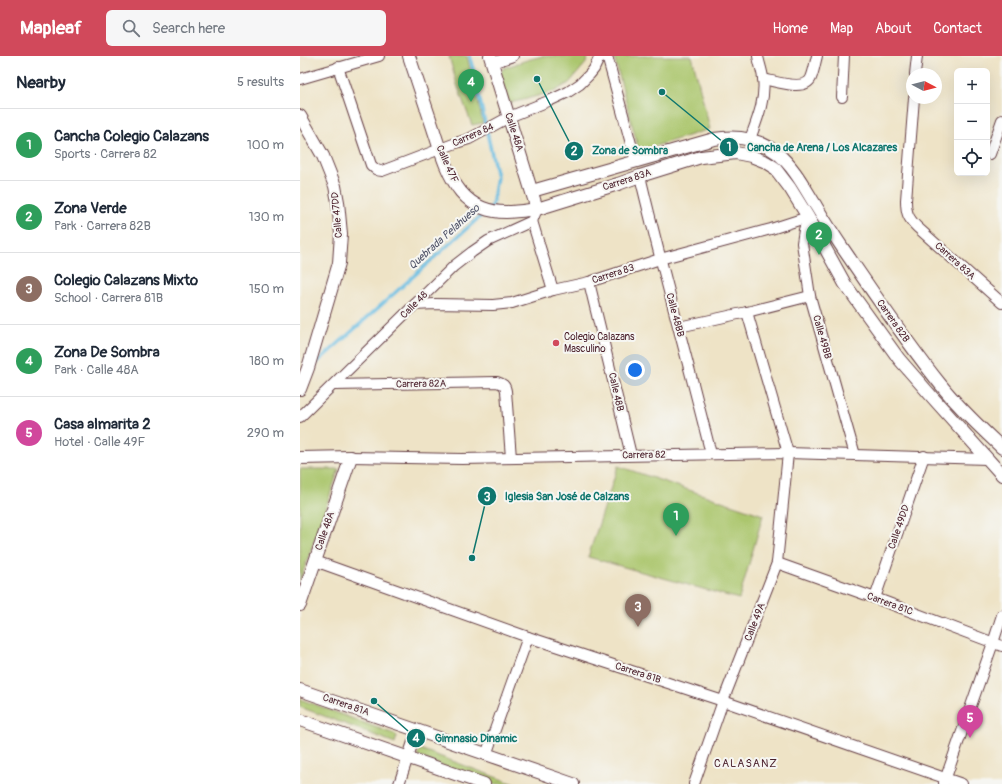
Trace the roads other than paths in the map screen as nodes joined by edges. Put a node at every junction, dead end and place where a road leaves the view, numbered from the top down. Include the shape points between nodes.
1 (379, 56) edge
2 (409, 56) edge
3 (512, 56) edge
4 (600, 56) edge
5 (607, 56) edge
6 (758, 56) edge
7 (817, 56) edge
8 (844, 56) edge
9 (917, 56) edge
10 (491, 60) edge
11 (338, 68) junction
12 (916, 68) edge
13 (300, 79) edge
14 (763, 79) junction
15 (842, 97) dead end
16 (914, 104) edge
17 (300, 116) edge
18 (504, 120) junction
19 (1002, 120) edge
20 (750, 140) junction
21 (440, 149) junction
22 (990, 154) dead end
23 (636, 162) junction
24 (640, 176) junction
25 (801, 180) joint
26 (532, 191) junction
27 (537, 209) junction
28 (808, 217) junction
29 (532, 222) junction
30 (660, 259) junction
31 (590, 282) junction
32 (553, 290) junction
33 (810, 296) junction
34 (1002, 303) edge
35 (414, 305) junction
36 (747, 312) junction
37 (679, 327) junction
38 (334, 385) junction
39 (300, 389) edge
40 (300, 417) edge
41 (1002, 448) edge
42 (788, 453) junction
43 (711, 454) junction
44 (632, 455) junction
45 (855, 455) junction
46 (924, 456) junction
47 (351, 457) junction
48 (300, 458) edge
49 (511, 458) junction
50 (987, 459) junction
51 (1002, 475) edge
52 (315, 561) junction
53 (777, 563) junction
54 (875, 598) junction
55 (300, 605) edge
56 (1002, 615) edge
57 (528, 637) junction
58 (998, 645) edge
59 (300, 690) edge
60 (723, 701) junction
61 (300, 720) edge
62 (417, 730) junction
63 (486, 754) junction
64 (408, 758) junction
65 (945, 781) edge
66 (399, 784) edge
67 (484, 784) edge
68 (573, 784) edge
69 (694, 784) edge
70 (962, 784) edge

1 - 11 street
2 - 21 street, Calle 47F
3 - 10 street
4 - 18 street, Carrera 84 via 590,74 573,89
5 - 23 street
6 - 14 street
7 - 14 street via 811,78 804,84 793,85
8 - 15 street
9 - 12 street
10 - 18 street, Calle 48A
11 - 13 street
11 - 21 street, Carrera 84 via 371,165 375,169 382,171
14 - 20 street via 763,99
16 - 34 street, Carrera 83A via 907,213 922,232
17 - 39 street, Calle 47DD via 323,156 335,186 341,234 339,263
18 - 21 street, Carrera 84 via 473,137
18 - 26 street, Calle 48A
19 - 22 street
20 - 23 street, Carrera 83A via 719,138
20 - 25 street, Carrera 83A via 777,154
21 - 27 street, Calle 47F via 461,192 474,203 489,210 519,212
23 - 26 street, Carrera 83A
24 - 27 street, Carrera 83A
24 - 28 street, Carrera 83A via 714,155 736,153 751,156 774,167
24 - 30 street, Calle 48BB
25 - 41 street, Carrera 82B via 902,335 947,392
26 - 27 street, Calle 48A
27 - 29 street
28 - 30 street, Carrera 83
28 - 33 street, Calle 49BB via 802,244
28 - 50 street, Carrera 82B via 845,284 890,347
29 - 32 street
29 - 35 street, Calle 48 via 488,241 472,252
30 - 31 street, Carrera 83
30 - 37 street, Calle 48BB
31 - 32 street, Carrera 83
31 - 44 street, Calle 48B
32 - 35 street, Carrera 83 via 504,304
33 - 36 street
33 - 45 street, Calle 49BB
35 - 38 street, Calle 48
36 - 37 street
36 - 42 street
37 - 43 street, Calle 48BB
38 - 40 street, Calle 48
38 - 49 street, Carrera 82A via 497,382 503,384
42 - 43 street, Carrera 82
42 - 45 street, Carrera 82
42 - 53 street, Calle 49A
43 - 44 street, Carrera 82
44 - 49 street, Carrera 82
45 - 46 street, Carrera 82
46 - 50 street, Carrera 82
46 - 54 street, Calle 49DD
47 - 48 street, Carrera 82
47 - 49 street, Carrera 82
47 - 52 street, Calle 48A
50 - 51 street, Carrera 82B
52 - 55 street, Calle 48A
52 - 57 street, Carrera 81B
53 - 54 street, Carrera 81C
53 - 60 street, Calle 49A
54 - 58 street, Carrera 81C
56 - 58 street
57 - 60 street, Carrera 81B
57 - 63 street
58 - 65 street
59 - 62 street, Carrera 81A
60 - 65 street, Carrera 81B
60 - 69 street, Calle 49A
61 - 64 street
62 - 63 street, Carrera 81A
62 - 64 street
63 - 68 street, Carrera 81A
64 - 66 street
64 - 67 street
65 - 70 street, Carrera 81B

